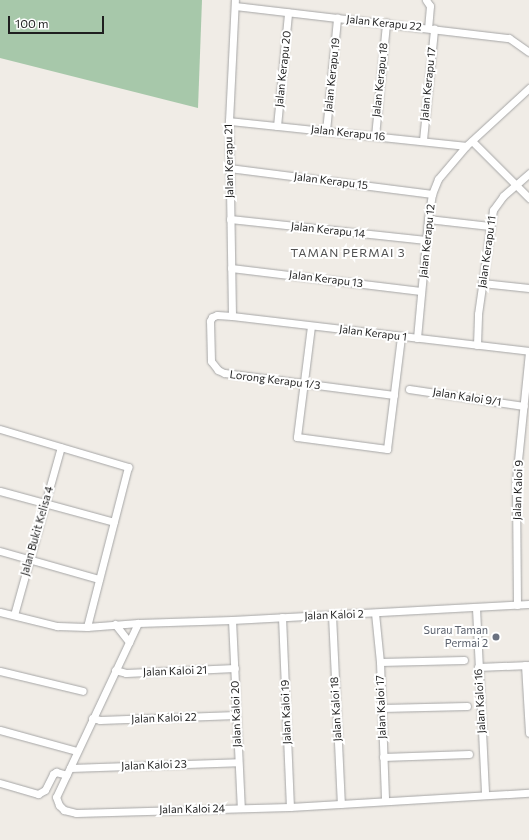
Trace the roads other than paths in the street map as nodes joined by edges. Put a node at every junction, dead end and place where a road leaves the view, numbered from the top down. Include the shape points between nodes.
1 (426, 0) edge
2 (235, 3) edge
3 (288, 13) junction
4 (337, 18) junction
5 (386, 23) junction
6 (431, 28) junction
7 (529, 52) edge
8 (529, 88) edge
9 (229, 121) junction
10 (277, 126) junction
11 (326, 131) junction
12 (375, 136) junction
13 (423, 140) junction
14 (472, 141) junction
15 (466, 146) junction
16 (229, 168) junction
17 (529, 174) edge
18 (517, 185) junction
19 (432, 194) junction
20 (529, 198) edge
21 (428, 219) junction
22 (230, 220) junction
23 (490, 226) junction
24 (426, 240) junction
25 (231, 268) junction
26 (482, 283) junction
27 (529, 288) edge
28 (421, 291) junction
29 (217, 315) joint
30 (232, 316) junction
31 (311, 326) junction
32 (401, 336) junction
33 (417, 338) junction
34 (477, 345) junction
35 (529, 352) edge
36 (304, 384) junction
37 (409, 388) dead end
38 (394, 395) junction
39 (524, 406) junction
40 (0, 429) edge
41 (61, 447) junction
42 (0, 491) edge
43 (45, 504) junction
44 (114, 522) junction
45 (0, 552) edge
46 (29, 560) junction
47 (99, 579) junction
48 (529, 604) edge
49 (517, 605) junction
50 (476, 608) junction
51 (0, 612) edge
52 (375, 613) junction
53 (14, 615) junction
54 (332, 615) junction
55 (282, 617) junction
56 (232, 620) junction
57 (138, 622) junction
58 (116, 624) junction
59 (87, 627) junction
60 (129, 642) junction
61 (464, 660) dead end
62 (380, 662) junction
63 (527, 665) edge
64 (478, 667) junction
65 (235, 668) junction
66 (115, 670) junction
67 (0, 671) edge
68 (83, 691) dead end
69 (467, 706) dead end
70 (382, 708) junction
71 (236, 715) junction
72 (92, 718) junction
73 (0, 730) edge
74 (529, 733) edge
75 (77, 751) junction
76 (469, 754) dead end
77 (383, 757) junction
78 (238, 762) junction
79 (70, 768) junction
80 (67, 775) junction
81 (0, 783) edge
82 (529, 793) edge
83 (485, 795) junction
84 (385, 801) junction
85 (341, 804) junction
86 (290, 807) junction
87 (241, 808) junction

1 - 6 street, Jalan Kerapu 17 via 430,6
2 - 3 street, Jalan Kerapu 22
2 - 9 street, Jalan Kerapu 21
3 - 4 street, Jalan Kerapu 22
3 - 10 street, Jalan Kerapu 20
4 - 5 street, Jalan Kerapu 22
4 - 11 street, Jalan Kerapu 19
5 - 6 street, Jalan Kerapu 22
5 - 12 street, Jalan Kerapu 18
6 - 7 street, Jalan Kerapu 22 via 509,38
6 - 13 street, Jalan Kerapu 17
8 - 14 street, Jalan Kerapu 12
9 - 10 street, Jalan Kerapu 16
9 - 16 street, Jalan Kerapu 21
10 - 11 street, Jalan Kerapu 16
11 - 12 street, Jalan Kerapu 16
12 - 13 street, Jalan Kerapu 16
13 - 15 street, Jalan Kerapu 16
14 - 15 street, Jalan Kerapu 12
14 - 18 street
15 - 19 street, Jalan Kerapu 12 via 442,174
16 - 19 street, Jalan Kerapu 15
16 - 22 street, Jalan Kerapu 21
17 - 18 street, Jalan Kerapu 11
18 - 20 street
18 - 23 street, Jalan Kerapu 11 via 503,196 493,210
19 - 21 street, Jalan Kerapu 12
21 - 23 street
21 - 24 street, Jalan Kerapu 12
22 - 24 street, Jalan Kerapu 14
22 - 25 street, Jalan Kerapu 21
23 - 26 street, Jalan Kerapu 11
24 - 28 street, Jalan Kerapu 12
25 - 28 street, Jalan Kerapu 13
25 - 30 street, Jalan Kerapu 21
26 - 27 street
26 - 34 street, Jalan Kerapu 11
28 - 33 street, Jalan Kerapu 12
29 - 30 street, Jalan Kerapu 1
29 - 36 street, Lorong Kerapu 1/3 via 210,321 211,361 218,370
30 - 31 street, Jalan Kerapu 1
31 - 32 street, Jalan Kerapu 1
31 - 36 street
32 - 33 street, Jalan Kerapu 1
32 - 38 street
33 - 34 street, Jalan Kerapu 1
34 - 35 street, Jalan Kerapu 1
35 - 39 street, Jalan Kaloi 9
36 - 38 street, Lorong Kerapu 1/3
36 - 38 street via 297,437 387,449
37 - 39 street, Jalan Kaloi 9/1
39 - 49 street, Jalan Kaloi 9 via 516,480
40 - 41 street
41 - 43 street, Jalan Bukit Kelisa 4
41 - 44 street via 128,466
42 - 43 street
43 - 44 street
43 - 46 street, Jalan Bukit Kelisa 4
44 - 47 street
45 - 46 street
46 - 47 street
46 - 53 street, Jalan Bukit Kelisa 4
47 - 59 street
48 - 49 street, Jalan Kaloi 2
49 - 50 street, Jalan Kaloi 2
50 - 52 street, Jalan Kaloi 2
50 - 64 street, Jalan Kaloi 16
51 - 53 street, Jalan Kaloi 2
52 - 54 street, Jalan Kaloi 2
52 - 62 street, Jalan Kaloi 17
53 - 59 street, Jalan Kaloi 2 via 57,626
54 - 55 street, Jalan Kaloi 2
54 - 85 street, Jalan Kaloi 18
55 - 56 street, Jalan Kaloi 2
55 - 86 street, Jalan Kaloi 19
56 - 57 street, Jalan Kaloi 2
56 - 65 street, Jalan Kaloi 20
57 - 58 street, Jalan Kaloi 2
57 - 60 street, Jalan Kaloi 24
58 - 59 street, Jalan Kaloi 2
58 - 60 street
60 - 66 street, Jalan Kaloi 24
61 - 62 street
62 - 70 street, Jalan Kaloi 17
63 - 64 street
63 - 74 street
64 - 83 street, Jalan Kaloi 16
65 - 66 street, Jalan Kaloi 21 via 126,673
65 - 71 street, Jalan Kaloi 20
66 - 72 street, Jalan Kaloi 24
67 - 68 street
69 - 70 street
70 - 77 street, Jalan Kaloi 17
71 - 72 street, Jalan Kaloi 22 via 100,720
71 - 78 street, Jalan Kaloi 20
72 - 75 street, Jalan Kaloi 24
73 - 75 street
75 - 79 street, Jalan Kaloi 24
76 - 77 street
77 - 84 street, Jalan Kaloi 17
78 - 79 street, Jalan Kaloi 23
78 - 87 street, Jalan Kaloi 20
79 - 80 street, Jalan Kaloi 24
80 - 81 street via 56,772 45,790 38,794
80 - 87 street, Jalan Kaloi 24 via 56,797 64,810 76,813
82 - 83 street, Jalan Kaloi 24
83 - 84 street, Jalan Kaloi 24
84 - 85 street, Jalan Kaloi 24
85 - 86 street, Jalan Kaloi 24
86 - 87 street, Jalan Kaloi 24

